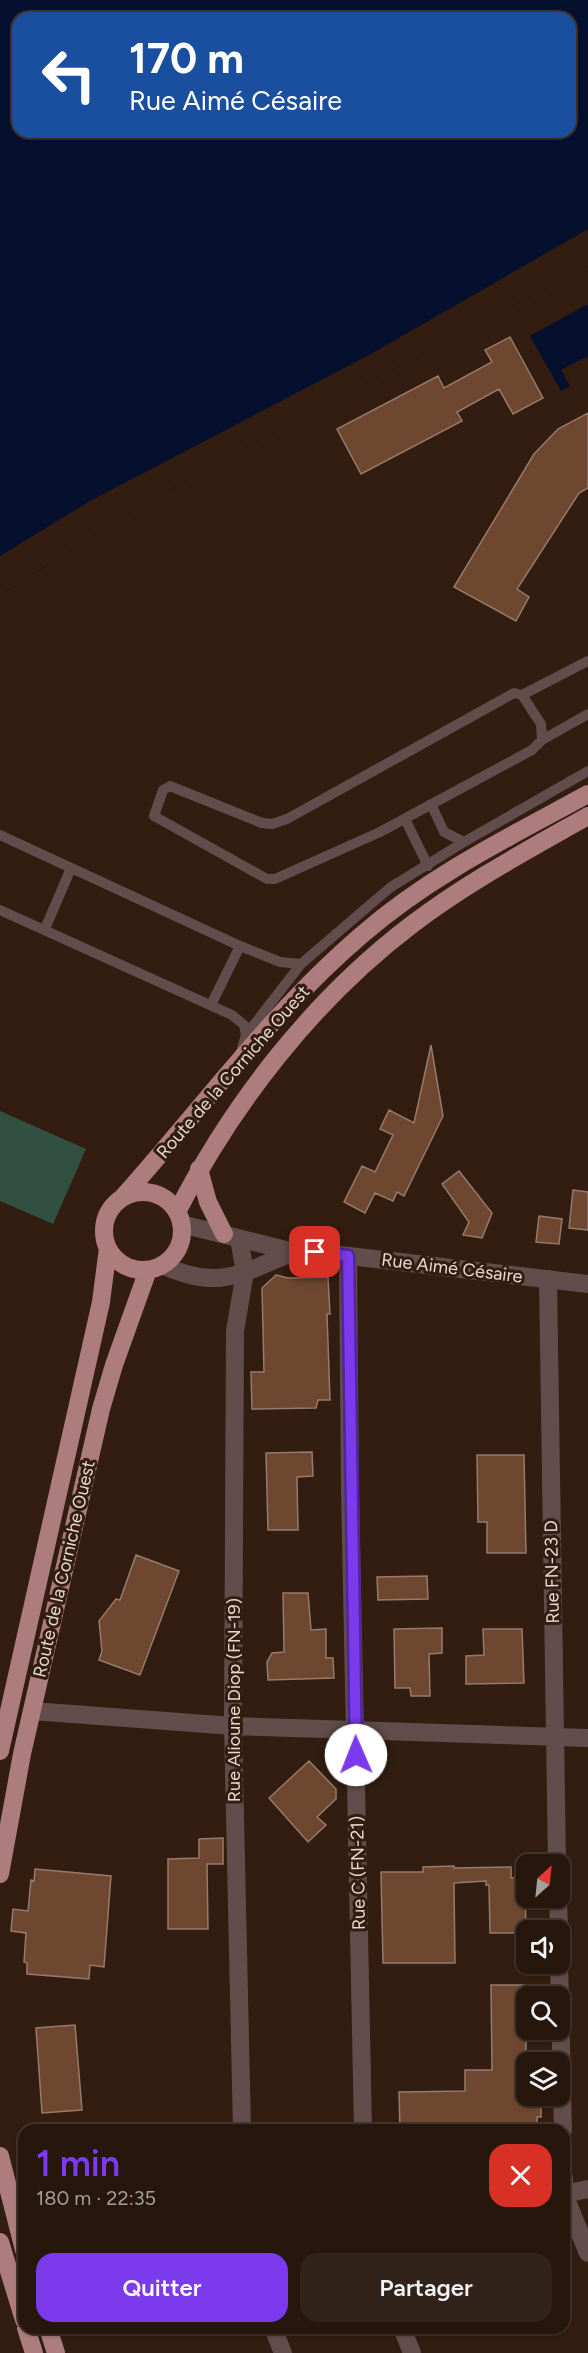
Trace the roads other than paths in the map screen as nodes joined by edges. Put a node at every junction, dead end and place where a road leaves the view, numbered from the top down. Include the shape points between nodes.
1 (588, 661) edge
2 (522, 695) junction
3 (588, 714) edge
4 (542, 740) junction
5 (588, 771) edge
6 (588, 794) edge
7 (432, 804) junction
8 (588, 816) edge
9 (405, 819) junction
10 (0, 835) edge
11 (464, 842) junction
12 (428, 866) junction
13 (71, 868) junction
14 (0, 910) edge
15 (45, 929) junction
16 (240, 946) junction
17 (301, 964) junction
18 (211, 1005) junction
19 (246, 1035) junction
20 (238, 1060) junction
21 (199, 1169) junction
22 (122, 1198) junction
23 (179, 1218) junction
24 (232, 1237) junction
25 (108, 1248) junction
26 (294, 1252) junction
27 (348, 1256) junction
28 (155, 1267) junction
29 (245, 1272) junction
30 (548, 1279) junction
31 (588, 1284) edge
32 (32, 1711) junction
33 (233, 1726) junction
34 (355, 1731) junction
35 (555, 1737) junction
36 (588, 1738) edge
37 (0, 1751) edge
38 (557, 1854) edge
39 (0, 1874) edge
40 (559, 1974) edge
41 (242, 2124) edge
42 (363, 2124) edge
43 (563, 2124) edge
44 (0, 2156) edge
45 (588, 2189) edge
46 (570, 2193) edge
47 (570, 2209) edge
48 (18, 2226) edge
49 (0, 2242) edge
50 (588, 2253) edge
51 (18, 2300) edge
52 (28, 2334) edge
53 (50, 2334) edge
54 (275, 2334) edge
55 (404, 2334) edge
56 (34, 2353) edge
57 (56, 2353) edge
58 (283, 2353) edge
59 (412, 2353) edge

1 - 2 lane
2 - 4 lane via 541,724
2 - 9 lane via 514,693 272,824 170,786 163,790 154,814 267,879 275,879
3 - 4 lane
4 - 7 lane via 532,750
5 - 11 lane
6 - 20 highway, Route de la Corniche Ouest via 485,849 374,924 291,1002
7 - 9 lane
7 - 11 lane via 444,832
8 - 21 highway, Route de la Corniche Ouest via 454,894 368,962 306,1023 256,1084
9 - 12 lane
10 - 13 lane
11 - 12 lane
12 - 17 lane via 392,887
13 - 15 lane
13 - 16 lane
14 - 15 lane
15 - 18 lane
16 - 17 lane via 280,962
16 - 18 lane
17 - 19 lane
18 - 19 lane via 239,1019
19 - 20 lane
20 - 22 highway, Route de la Corniche Ouest
21 - 23 highway, Route de la Corniche Ouest
21 - 24 highway via 208,1202
22 - 23 highway via 140,1193 159,1195
22 - 25 highway via 107,1215 104,1226
23 - 24 street
23 - 28 highway via 182,1236 178,1248 172,1258
24 - 26 street
24 - 29 street, Rue Alioune Diop (FN-19)
25 - 28 highway via 124,1265 136,1269
25 - 37 highway, Route de la Corniche Ouest via 101,1302
26 - 27 street, Rue Aimé Césaire
26 - 29 street
27 - 30 street, Rue Aimé Césaire
27 - 34 street, Rue C (FN-21)
28 - 29 street via 205,1279
28 - 32 highway, Route de la Corniche Ouest via 117,1356 101,1409
29 - 33 street, Rue Alioune Diop (FN-19) via 235,1331
30 - 31 street, Rue Aimé Césaire
30 - 35 street, Rue FN-23 D
32 - 33 street
32 - 39 highway, Route de la Corniche Ouest
33 - 34 street
33 - 41 street, Rue Alioune Diop (FN-19)
34 - 35 street
34 - 42 street, Rue C (FN-21)
35 - 36 street
35 - 38 street, Rue FN-23 D
40 - 43 street
44 - 48 highway
45 - 46 street
47 - 50 street
49 - 51 highway
52 - 56 highway
53 - 57 highway
54 - 58 street
55 - 59 street

